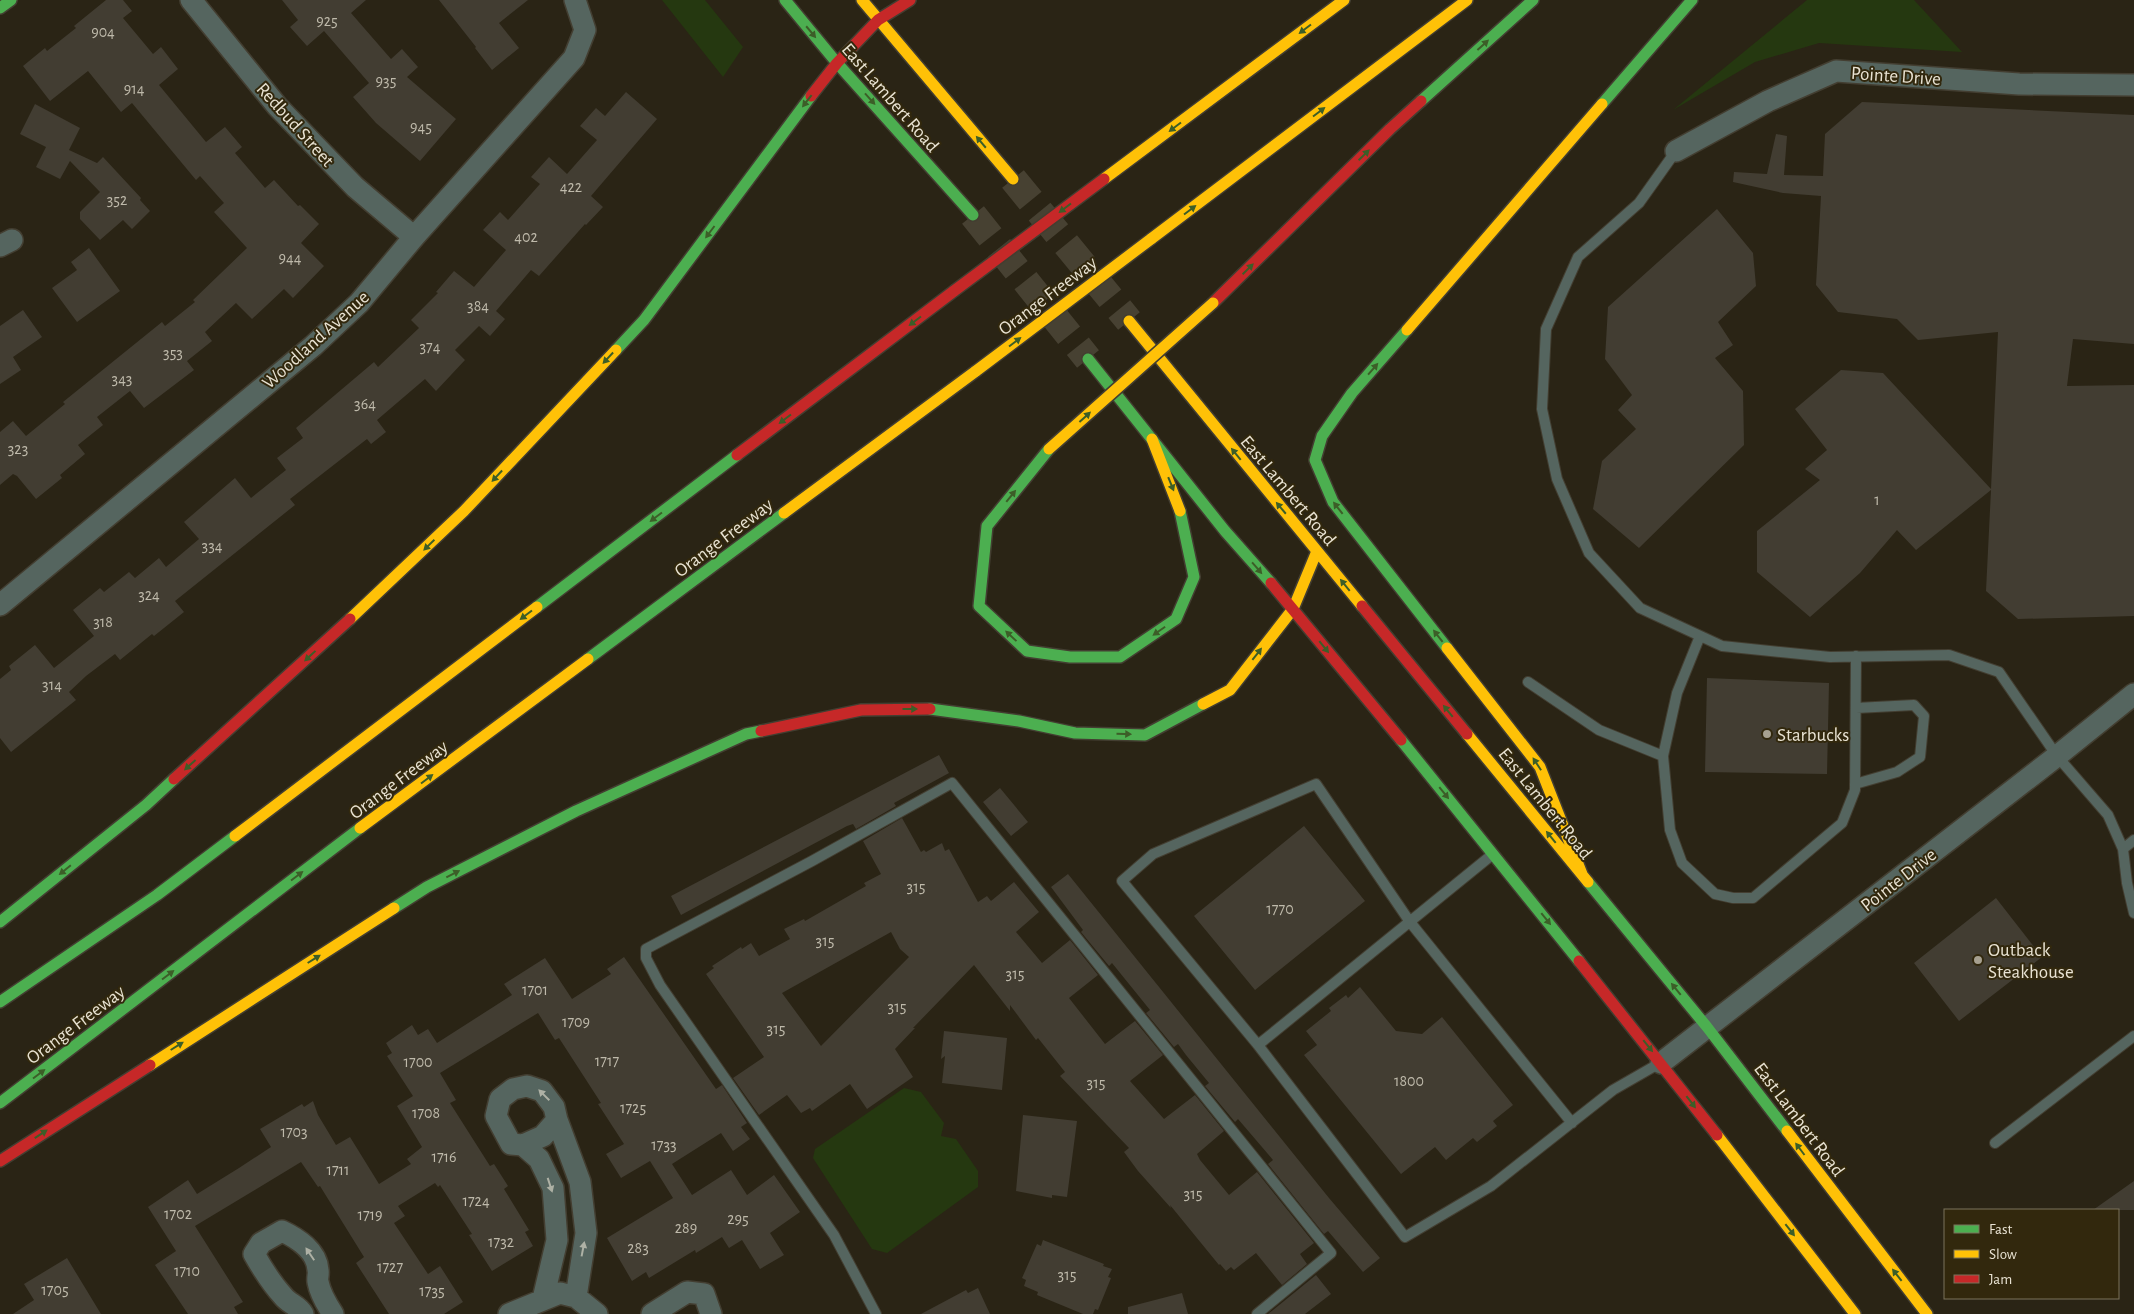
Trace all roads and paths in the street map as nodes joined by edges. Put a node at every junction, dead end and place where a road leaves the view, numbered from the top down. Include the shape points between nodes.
1 (11, 0) edge
2 (191, 0) edge
3 (575, 0) edge
4 (785, 0) edge
5 (862, 0) edge
6 (910, 0) edge
7 (1344, 0) edge
8 (1468, 0) edge
9 (1532, 0) edge
10 (1692, 0) edge
11 (0, 8) edge
12 (878, 20) junction
13 (837, 63) junction
14 (2134, 85) edge
15 (1676, 151) joint
16 (1013, 180) tunnel mouth
17 (973, 215) tunnel mouth
18 (414, 237) junction
19 (1129, 321) tunnel mouth
20 (1088, 359) tunnel mouth
21 (1152, 439) junction
22 (1317, 551) junction
23 (0, 605) edge
24 (1293, 609) junction
25 (1700, 636) junction
26 (1856, 656) junction
27 (1528, 682) dead end
28 (2134, 694) edge
29 (1856, 708) junction
30 (1663, 756) junction
31 (2057, 756) junction
32 (1855, 784) junction
33 (2134, 840) edge
34 (2123, 848) junction
35 (1493, 854) junction
36 (1582, 874) junction
37 (2134, 913) edge
38 (0, 922) edge
39 (1410, 922) junction
40 (0, 1002) edge
41 (1707, 1027) junction
42 (2134, 1036) edge
43 (1258, 1045) junction
44 (1661, 1063) junction
45 (0, 1103) edge
46 (557, 1120) junction
47 (1572, 1122) junction
48 (1996, 1143) dead end
49 (523, 1145) junction
50 (0, 1161) edge
51 (317, 1281) junction
52 (576, 1297) junction
53 (285, 1298) junction
54 (543, 1299) junction
55 (303, 1314) edge
56 (333, 1314) edge
57 (509, 1314) edge
58 (597, 1314) edge
59 (652, 1314) edge
60 (711, 1314) edge
61 (876, 1314) edge
62 (1257, 1314) edge
63 (1855, 1314) edge
64 (1927, 1314) edge

1 - 11 main road
2 - 18 street, Redbud Street via 277,106 355,187
3 - 18 street, Woodland Avenue via 585,30 574,58
4 -> 13 main road, East Lambert Road
5 - 12 main road, East Lambert Road
6 - 12 main road
7 -> 40 main road, bridge via 157,895
45 -> 8 main road, Orange Freeway, bridge via 325,854 976,371
21 -> 9 main road, bridge via 1180,506 1194,577 1176,619 1120,658 1070,658 1027,651 979,606 987,526 1049,449 1213,303 1390,129
36 -> 10 main road via 1540,767 1332,502 1314,460 1322,436 1352,393
12 - 13 main road
16 -> 12 main road, East Lambert Road
13 -> 17 main road, East Lambert Road
13 -> 38 main road via 644,320 464,511 146,805
14 - 15 street, Pointe Drive via 2019,84 1836,71 1768,101
15 - 25 lane via 1639,203 1578,257 1546,329 1542,409 1557,479 1590,553 1640,608
18 - 23 street, Woodland Avenue via 359,303 313,346
22 -> 19 main road, East Lambert Road
20 - 21 main road
21 -> 24 main road via 1225,531
22 - 24 main road
36 -> 22 main road, East Lambert Road
24 -> 35 main road
50 -> 24 main road via 426,887 576,811 746,734 861,710 932,709 1019,721 1075,733 1145,735 1230,690
25 - 26 lane via 1722,646 1830,657
25 - 30 lane via 1677,693
26 - 29 lane
26 - 31 lane via 1949,655 1999,672
27 - 30 lane via 1599,730
28 - 31 street, Pointe Drive
29 - 32 lane
29 - 32 lane via 1914,705 1924,716 1920,757 1897,772
30 - 32 lane via 1670,830 1682,863 1715,894 1734,898 1753,898 1842,823
31 - 34 lane via 2108,815
31 - 41 street, Pointe Drive
33 - 34 lane
34 - 37 lane via 2126,883
35 - 39 lane
35 -> 44 main road
41 -> 36 main road, East Lambert Road
39 - 43 lane
39 - 43 lane via 1316,784 1153,854 1122,881
39 - 47 lane
41 - 44 street, Pointe Drive
64 -> 41 main road, East Lambert Road
42 - 48 lane
43 - 47 lane via 1405,1238 1491,1186
44 - 47 lane via 1613,1090
44 -> 63 main road
46 - 49 street via 543,1136
46 -> 49 street via 554,1107 542,1090 527,1086 513,1089 500,1099 496,1116 511,1144
52 -> 46 street via 586,1233 580,1182
49 -> 54 street via 539,1158 553,1188 557,1240
51 - 53 street via 299,1298
51 -> 53 street via 318,1269 311,1253 298,1238 282,1232 261,1243 254,1254 266,1276
51 - 56 street
52 - 54 street via 560,1293
52 - 58 street
53 - 55 street via 299,1307
54 - 57 street
59 - 60 street via 687,1292 704,1294
61 - 62 lane via 834,1236 660,985 646,958 646,949 952,783 1331,1253

